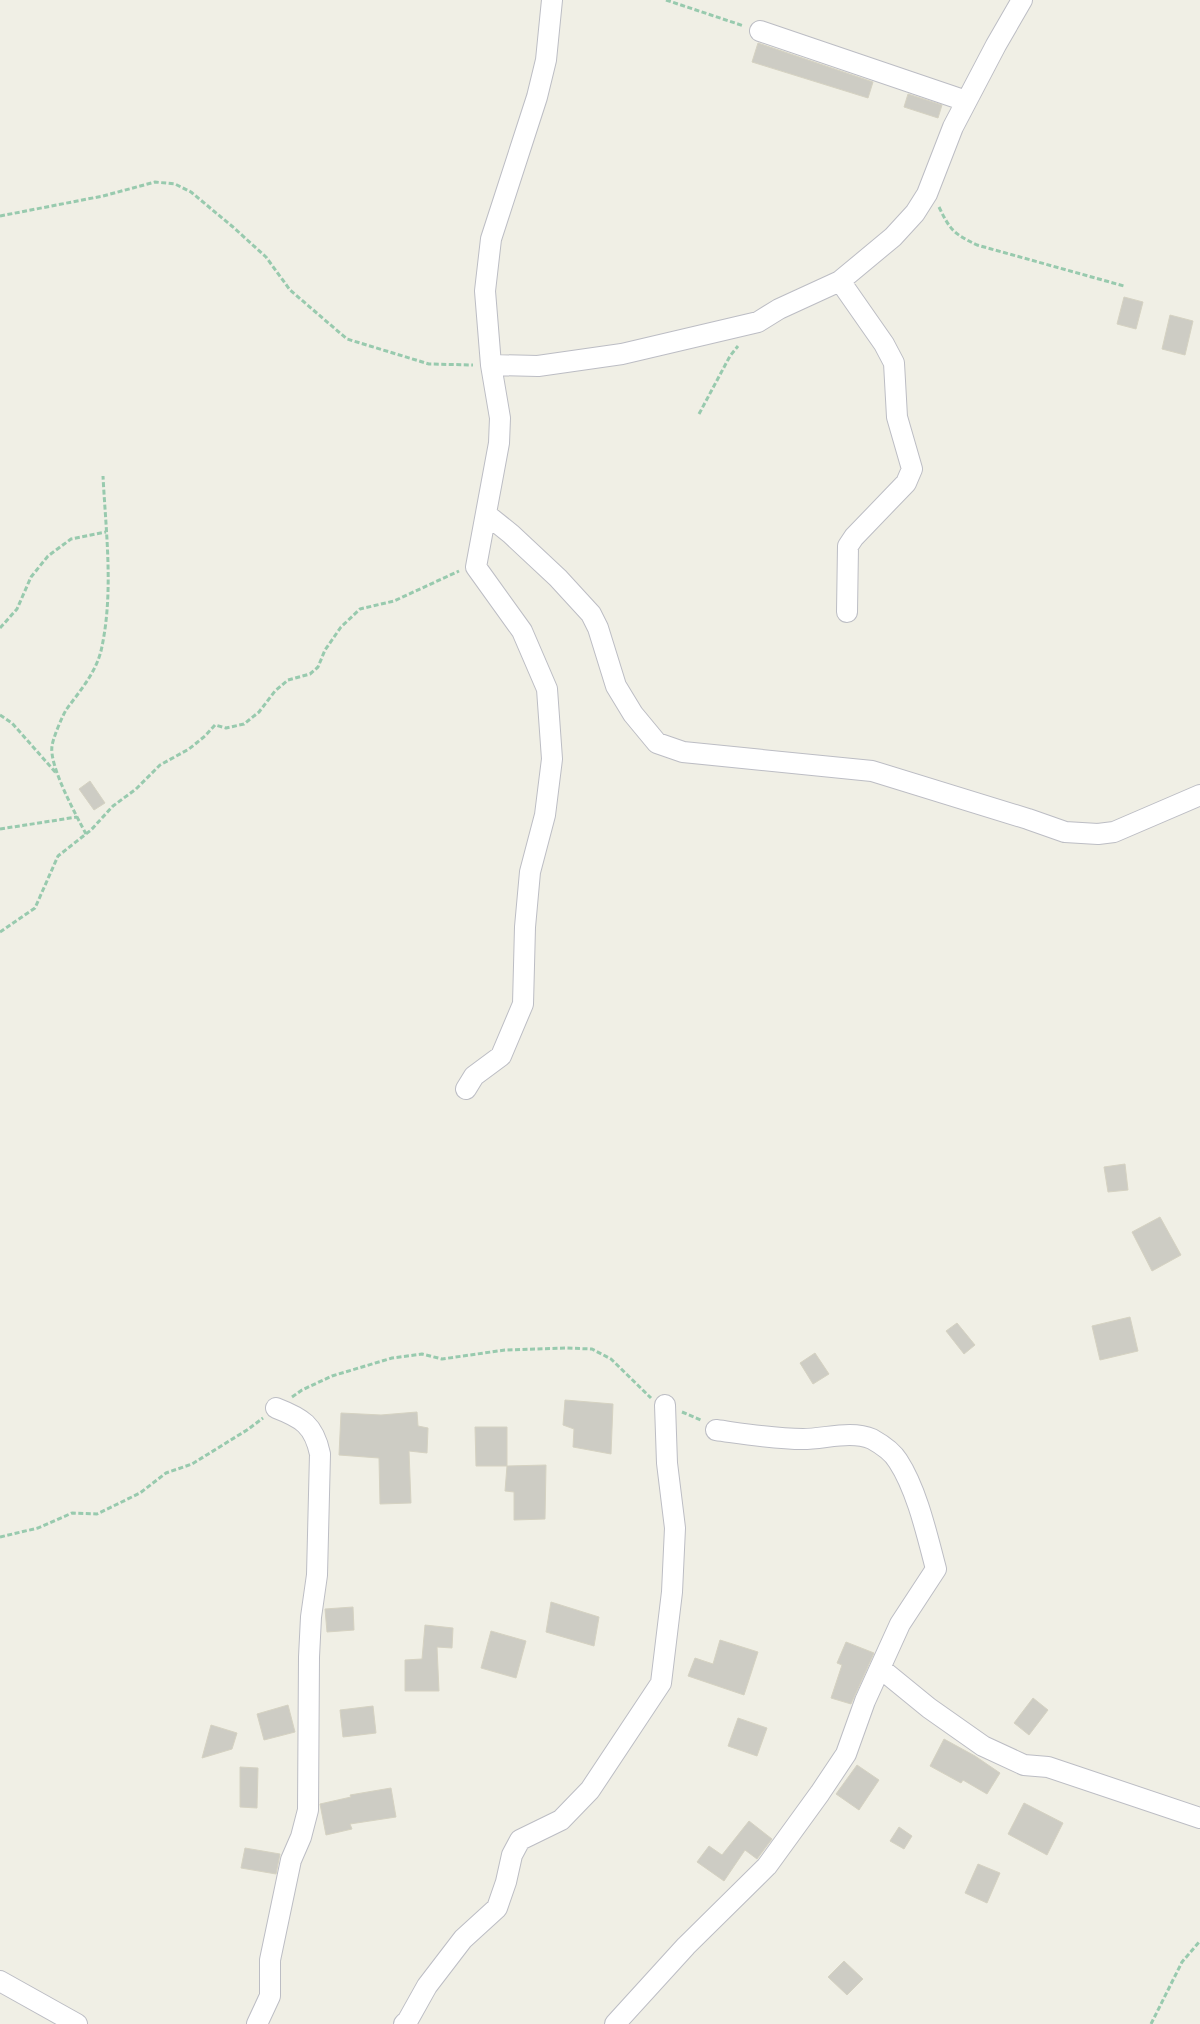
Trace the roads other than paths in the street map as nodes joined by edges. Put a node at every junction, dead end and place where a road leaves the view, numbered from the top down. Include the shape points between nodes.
1 (552, 0) edge
2 (1022, 0) edge
3 (760, 31) road end
4 (966, 101) junction
5 (840, 281) junction
6 (491, 366) junction
7 (486, 514) junction
8 (847, 612) dead end
9 (1200, 795) edge
10 (466, 1089) dead end
11 (665, 1405) road end
12 (276, 1408) road end
13 (716, 1430) road end
14 (880, 1668) junction
15 (1200, 1818) edge
16 (0, 1982) edge
17 (77, 2024) edge
18 (257, 2024) edge
19 (404, 2024) edge
20 (615, 2024) edge

1 - 6 street via 546,60 537,97 491,239 485,291
2 - 4 street
3 - 4 street
4 - 5 street via 930,187 915,212 893,237
5 - 6 street via 758,322 622,354 538,366
5 - 8 street via 894,363 897,417 912,470 906,483 848,546
6 - 7 street via 499,443
7 - 9 street via 558,578 591,614 616,686 656,743 683,752 872,771 1064,832 1114,832
7 - 10 street via 476,567 522,631 547,689 552,759 545,815 530,872 524,1004 501,1056 474,1076
11 - 19 street via 666,1463 675,1528 672,1592 661,1683 590,1790 561,1820 520,1840 512,1855 497,1908 463,1939 427,1986
12 - 18 street via 299,1417 316,1438 320,1454 317,1575 309,1657 308,1810 291,1860 270,1960 270,1996
13 - 14 street via 764,1437 805,1439 848,1435 870,1438 887,1448 898,1460 915,1498 936,1569 900,1624
14 - 15 street via 944,1719 1004,1757 1024,1765 1048,1766
14 - 20 street via 846,1754 767,1866 692,1940
16 - 17 street

